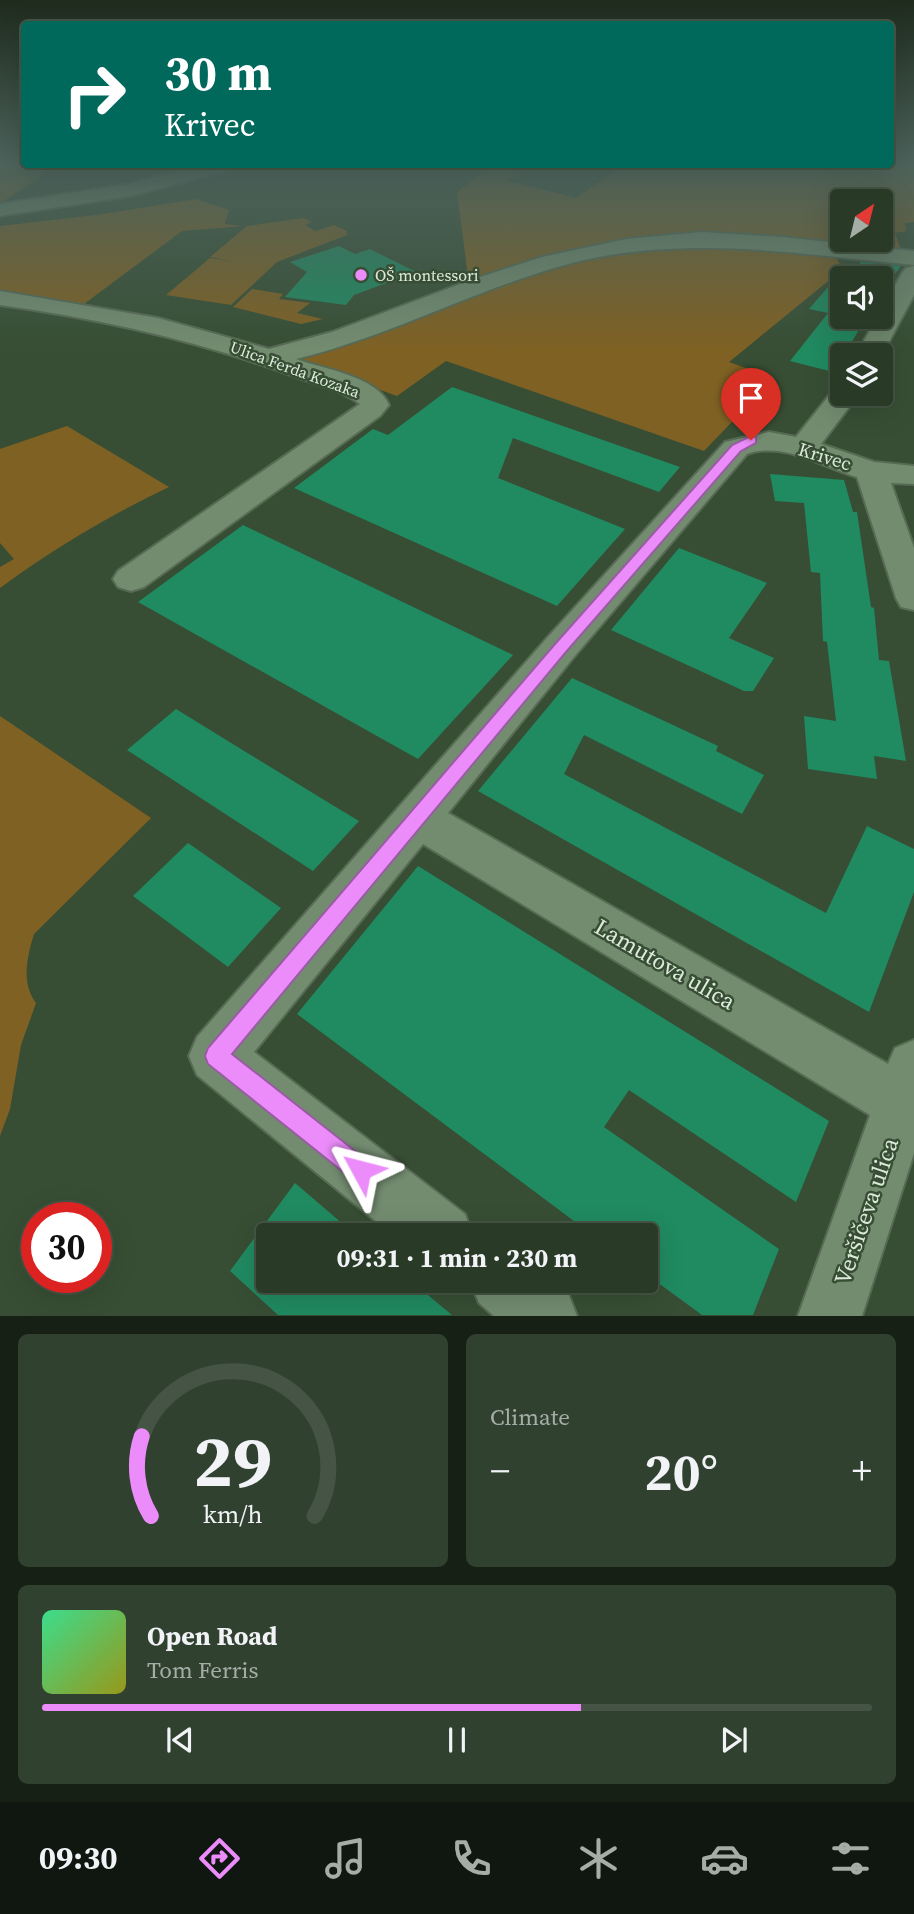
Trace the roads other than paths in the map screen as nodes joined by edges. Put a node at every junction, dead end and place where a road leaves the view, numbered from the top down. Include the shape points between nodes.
1 (914, 258) edge
2 (914, 273) edge
3 (0, 298) edge
4 (876, 343) edge
5 (269, 357) junction
6 (836, 406) edge
7 (802, 449) junction
8 (871, 471) junction
9 (914, 475) edge
10 (131, 579) dead end
11 (914, 598) edge
12 (416, 817) junction
13 (910, 1093) edge
14 (427, 1223) edge
15 (517, 1293) edge
16 (545, 1315) edge
17 (830, 1315) edge

1 - 5 street via 704,239 627,244 482,283 330,343
2 - 4 street
3 - 5 street, Ulica Ferda Kozaka via 143,321
5 - 10 street, Ulica Ferda Kozaka via 368,396 375,405
6 - 7 street
7 - 8 street, Krivec
7 - 12 street, Krivec via 770,440 751,440 736,448
8 - 9 street, Krivec
8 - 11 street
12 - 13 street, Lamutova ulica
12 - 14 street, Krivec via 216,1056
13 - 17 street, Veršičeva ulica
15 - 16 street

